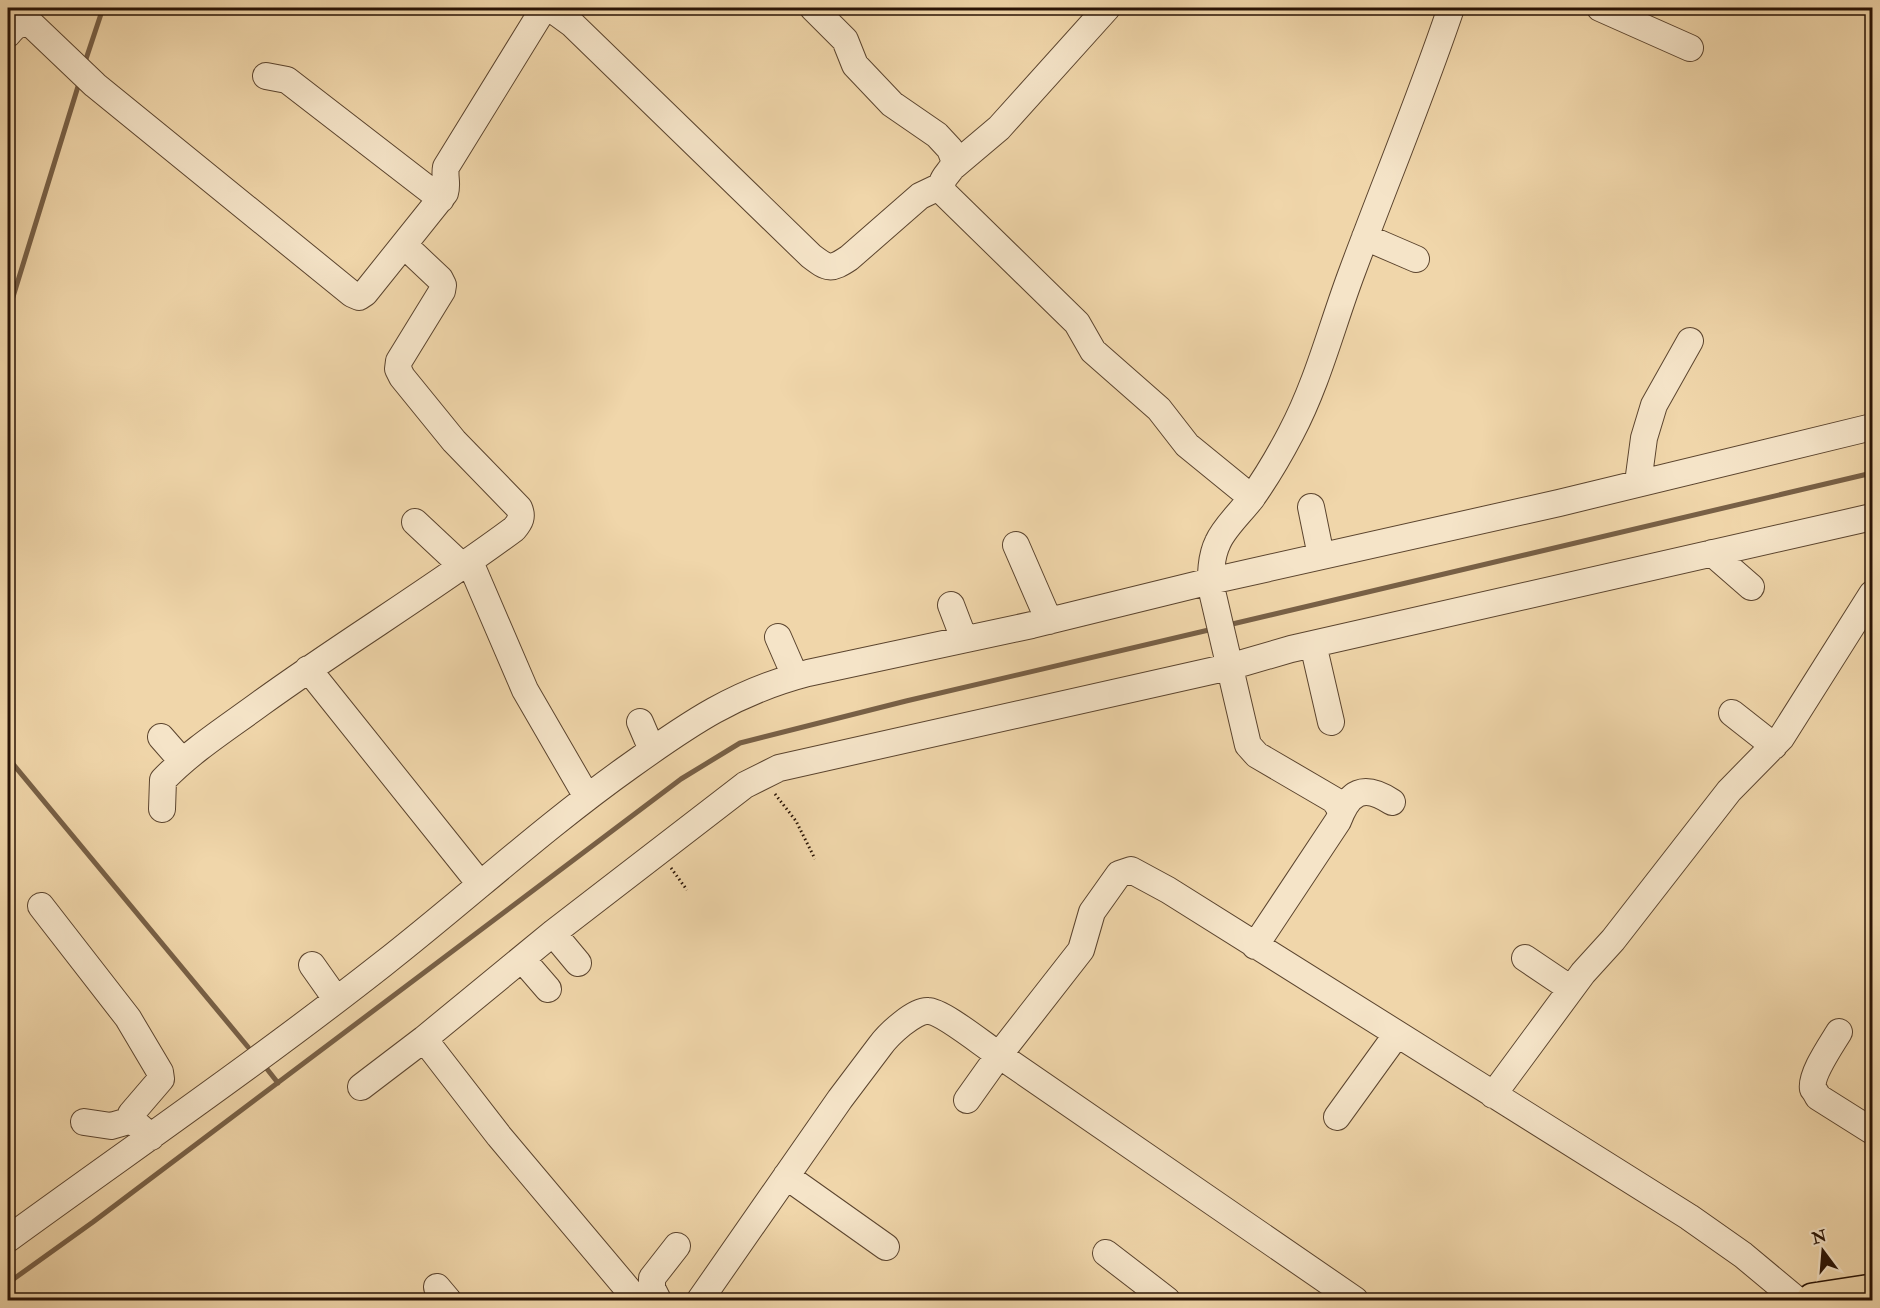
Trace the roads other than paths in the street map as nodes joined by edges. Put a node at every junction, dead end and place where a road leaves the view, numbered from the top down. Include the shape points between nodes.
1 (544, 8) edge
2 (550, 8) edge
3 (813, 8) edge
4 (1107, 8) edge
5 (1450, 8) edge
6 (1600, 8) edge
7 (8, 34) edge
8 (1690, 48) dead end
9 (266, 76) dead end
10 (947, 176) junction
11 (441, 199) junction
12 (1365, 237) junction
13 (404, 245) junction
14 (1416, 259) dead end
15 (1690, 341) dead end
16 (1872, 427) edge
17 (1638, 483) junction
18 (1252, 498) junction
19 (1311, 507) dead end
20 (1872, 517) edge
21 (415, 522) dead end
22 (1016, 545) dead end
23 (1713, 553) junction
24 (1321, 556) junction
25 (466, 564) junction
26 (1212, 586) junction
27 (1750, 587) dead end
28 (1872, 596) edge
29 (951, 605) dead end
30 (1049, 621) junction
31 (778, 637) dead end
32 (964, 639) junction
33 (1313, 644) junction
34 (1228, 662) junction
35 (308, 669) junction
36 (795, 676) junction
37 (1732, 713) dead end
38 (640, 722) dead end
39 (1331, 722) dead end
40 (161, 736) dead end
41 (1774, 746) junction
42 (652, 750) junction
43 (182, 761) junction
44 (587, 797) junction
45 (1392, 802) dead end
46 (162, 809) dead end
47 (1341, 810) junction
48 (480, 884) junction
49 (41, 906) dead end
50 (553, 933) junction
51 (1255, 946) junction
52 (1525, 958) dead end
53 (522, 959) junction
54 (578, 963) dead end
55 (312, 965) dead end
56 (1570, 989) junction
57 (548, 990) dead end
58 (336, 999) junction
59 (1839, 1032) dead end
60 (1397, 1034) junction
61 (424, 1039) junction
62 (999, 1055) junction
63 (362, 1087) dead end
64 (1493, 1095) junction
65 (967, 1100) dead end
66 (1337, 1117) dead end
67 (132, 1120) junction
68 (84, 1122) dead end
69 (1872, 1131) edge
70 (152, 1137) junction
71 (786, 1176) junction
72 (9, 1236) edge
73 (677, 1246) dead end
74 (886, 1247) dead end
75 (1106, 1254) dead end
76 (1872, 1291) edge
77 (637, 1300) edge
78 (658, 1300) edge
79 (700, 1300) edge
80 (1167, 1300) edge
81 (1354, 1300) edge
82 (1797, 1300) edge
83 (1813, 1300) edge

1 - 11 street via 446,166 448,184
2 - 10 street via 572,24 824,266 836,267 849,258
3 - 10 street via 842,36 855,65 892,104 946,144 954,157
4 - 10 street via 999,128
5 - 12 street
6 - 8 street
7 - 13 street via 14,26 31,24 94,85 352,294 358,297 365,293
9 - 11 street via 287,81
10 - 18 street via 945,194 1077,323 1093,351 1159,409 1187,445
11 - 13 street
12 - 14 street
12 - 18 street via 1299,415
13 - 25 street via 443,285 398,369 454,441 522,514 514,529
15 - 17 street via 1654,405 1644,438
16 - 17 street
17 - 24 street
18 - 26 street via 1218,541
19 - 24 street
20 - 23 street
21 - 25 street
22 - 30 street
23 - 27 street
23 - 33 street
24 - 26 street
25 - 35 street
25 - 44 street via 525,690
26 - 30 street
26 - 34 street
28 - 41 street
29 - 32 street
30 - 32 street
31 - 36 street
32 - 36 street
33 - 34 street
33 - 39 street
34 - 47 street via 1252,752 1334,800
34 - 50 street via 779,768 745,785
35 - 43 street
35 - 48 street
36 - 42 street via 740,696 685,726
37 - 41 street
38 - 42 street
40 - 43 street
41 - 56 street via 1729,791
42 - 44 street
43 - 46 street via 163,780
44 - 48 street
45 - 47 street via 1381,795 1362,792 1353,795
47 - 51 street via 1338,821
48 - 58 street
49 - 67 street via 128,1018 160,1072 161,1079 131,1113
50 - 53 street
50 - 54 street
51 - 60 street
51 - 62 street via 1168,890 1131,870 1125,871 1092,912 1081,950
52 - 56 street
53 - 57 street
53 - 61 street
55 - 58 street
56 - 64 street
58 - 70 street
59 - 69 street via 1819,1066 1813,1090
60 - 64 street
60 - 66 street
61 - 63 street
61 - 77 street via 499,1137
62 - 65 street
62 - 71 street via 933,1012 915,1014 886,1037
62 - 81 street
64 - 82 street via 1689,1217
67 - 68 street via 111,1126
67 - 70 street
70 - 72 street
71 - 74 street
71 - 79 street
73 - 78 street via 652,1278
75 - 80 street
76 - 83 main road

